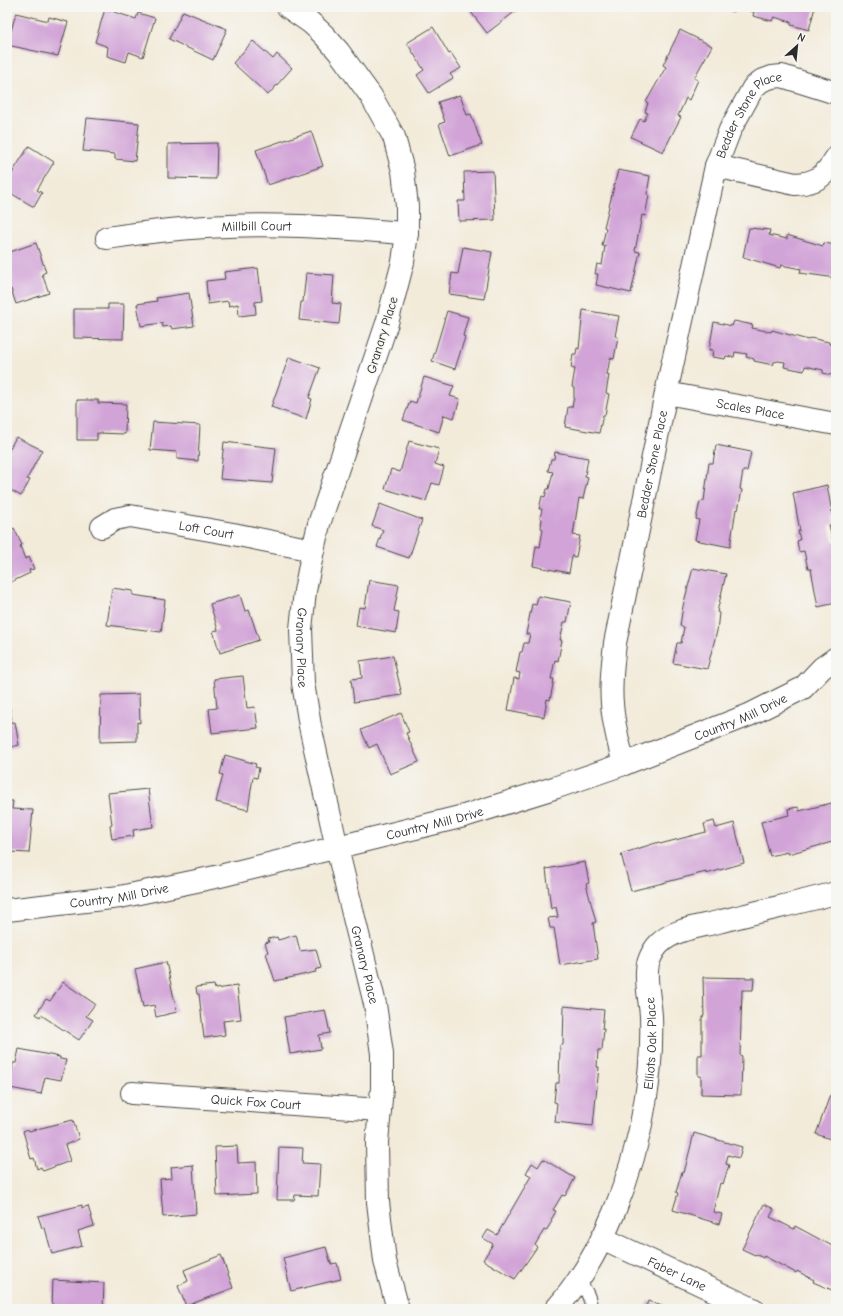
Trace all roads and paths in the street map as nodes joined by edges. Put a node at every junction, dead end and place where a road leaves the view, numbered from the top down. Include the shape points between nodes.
1 (288, 7) edge
2 (836, 92) edge
3 (836, 158) edge
4 (716, 166) junction
5 (407, 233) junction
6 (107, 238) dead end
7 (666, 393) junction
8 (836, 424) edge
9 (102, 527) dead end
10 (313, 550) junction
11 (836, 658) edge
12 (624, 764) junction
13 (337, 848) junction
14 (836, 893) edge
15 (7, 910) edge
16 (132, 1092) dead end
17 (380, 1110) junction
18 (602, 1238) junction
19 (578, 1281) junction
20 (398, 1309) edge
21 (556, 1309) edge
22 (590, 1309) edge
23 (752, 1309) edge

1 - 5 street, Granary Place via 311,23 339,52 371,96 394,137 403,171
2 - 4 street, Bedder Stone Place via 782,76 761,81 754,88 730,130
3 - 4 street, Bedder Stone Place via 829,170 818,179 795,184
4 - 7 street, Bedder Stone Place
5 - 6 street, Millbill Court via 281,225 227,226
5 - 10 street, Granary Place via 403,262 387,323 319,524
7 - 8 street, Scales Place
7 - 12 street, Bedder Stone Place via 615,643 612,669 611,701
9 - 10 street, Loft Court via 115,519 130,516
10 - 13 street, Granary Place via 301,630 303,683
11 - 12 street, Country Mill Drive via 822,668 803,688 749,714
12 - 13 street, Country Mill Drive via 464,816
13 - 15 street, Country Mill Drive via 120,898
13 - 17 street, Granary Place via 375,1004 382,1054
14 - 18 street, Elliots Oak Place via 674,934 660,943 652,953 647,969 651,1040 646,1103 635,1151 620,1197
16 - 17 street, Quick Fox Court
17 - 20 street, Granary Place via 377,1142 378,1202 384,1261
18 - 19 street, Elliots Oak Place
18 - 23 street, Faber Lane
19 - 21 street, Elliots Oak Place
19 - 22 lane via 585,1288 591,1301

